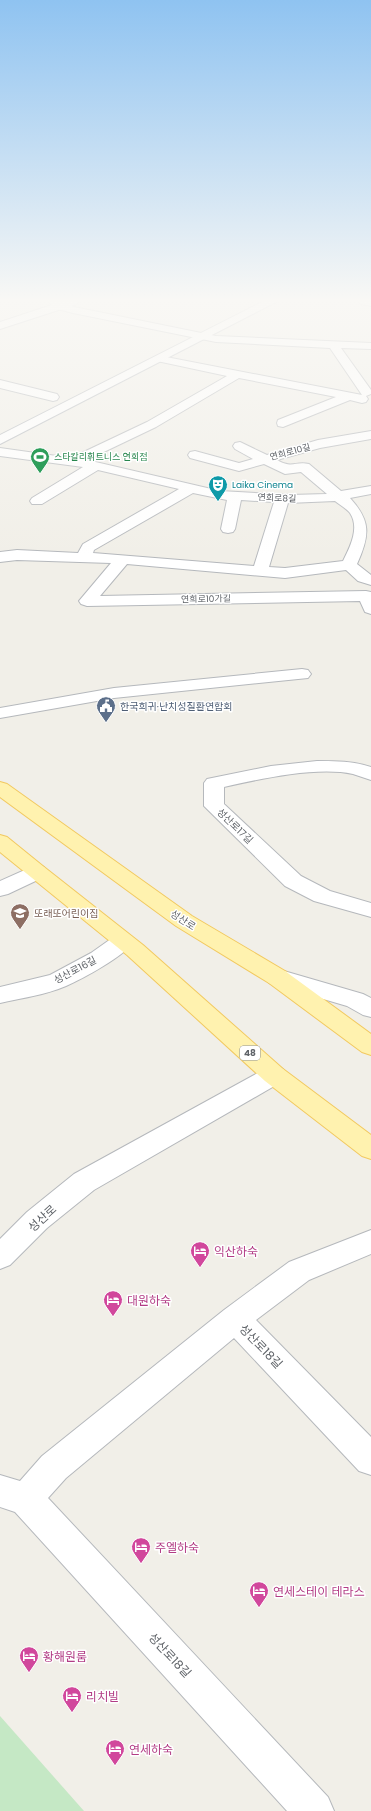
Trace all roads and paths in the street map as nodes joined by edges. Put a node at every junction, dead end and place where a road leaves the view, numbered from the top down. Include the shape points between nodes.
1 (10, 387) edge
2 (106, 387) edge
3 (217, 387) edge
4 (298, 387) edge
5 (361, 387) edge
6 (66, 390) dead end
7 (367, 396) edge
8 (53, 397) junction
9 (348, 397) junction
10 (40, 404) dead end
11 (371, 435) edge
12 (0, 440) edge
13 (318, 444) junction
14 (240, 446) dead end
15 (0, 452) edge
16 (196, 455) dead end
17 (262, 459) junction
18 (75, 461) junction
19 (96, 465) junction
20 (189, 489) junction
21 (371, 490) edge
22 (235, 496) junction
23 (342, 497) junction
24 (282, 498) junction
25 (37, 501) dead end
26 (366, 525) edge
27 (228, 529) dead end
28 (364, 546) edge
29 (0, 557) edge
30 (83, 558) junction
31 (123, 559) junction
32 (349, 565) junction
33 (260, 571) junction
34 (371, 580) edge
35 (371, 609) edge
36 (302, 674) dead end
37 (0, 713) edge
38 (371, 774) edge
39 (0, 788) edge
40 (0, 841) edge
41 (36, 872) junction
42 (0, 889) edge
43 (371, 910) edge
44 (123, 941) junction
45 (277, 977) junction
46 (0, 996) edge
47 (371, 1008) edge
48 (371, 1046) edge
49 (274, 1075) junction
50 (371, 1149) edge
51 (371, 1242) edge
52 (0, 1257) edge
53 (235, 1319) junction
54 (371, 1460) edge
55 (13, 1495) edge
56 (314, 1811) edge

1 - 8 street
2 - 12 street
3 - 18 street via 138,432 94,450
4 - 9 street, 연희로10길
5 - 7 street
6 - 8 street
7 - 9 street, 연희로10길
8 - 10 street
9 - 13 street, 연희로10길 via 277,422
11 - 13 street, 연희로10길
13 - 17 street, 연희로10길
14 - 17 street, 연희로10길
15 - 18 street, 연희로8길
16 - 17 street, 연희로10길 via 238,467
17 - 23 street, 연희로10길 via 285,470 304,467
18 - 19 street, 연희로8길
19 - 20 street, 연희로8길
19 - 25 street
20 - 22 street, 연희로8길
20 - 30 street via 88,547
21 - 23 street, 연희로8길
22 - 24 street, 연희로8길
22 - 27 street
23 - 24 street, 연희로8길
23 - 26 street
24 - 33 street
26 - 28 street via 362,533
28 - 32 street
29 - 30 street via 17,555
30 - 31 street
31 - 33 street
31 - 35 street, 연희로10가길 via 87,601 366,596
32 - 33 street via 285,573
32 - 34 street via 364,578
36 - 37 street via 114,693
38 - 43 street, 성산로17길 via 336,766 261,773 214,783 214,806 293,881 322,896
39 - 45 main road, 성산로 via 184,921
40 - 41 main road, 48
41 - 42 street
41 - 44 main road, 48
44 - 46 street, 성산로16길 via 99,958 57,981
44 - 49 main road, 48
45 - 47 street via 355,1000
45 - 48 main road, 성산로
49 - 50 main road, 48
49 - 52 street, 성산로 via 84,1182 37,1220
51 - 53 street, 성산로18길 via 299,1271
53 - 54 street, 성산로18길
53 - 55 street, 성산로18길 via 54,1466
55 - 56 street, 성산로18길

